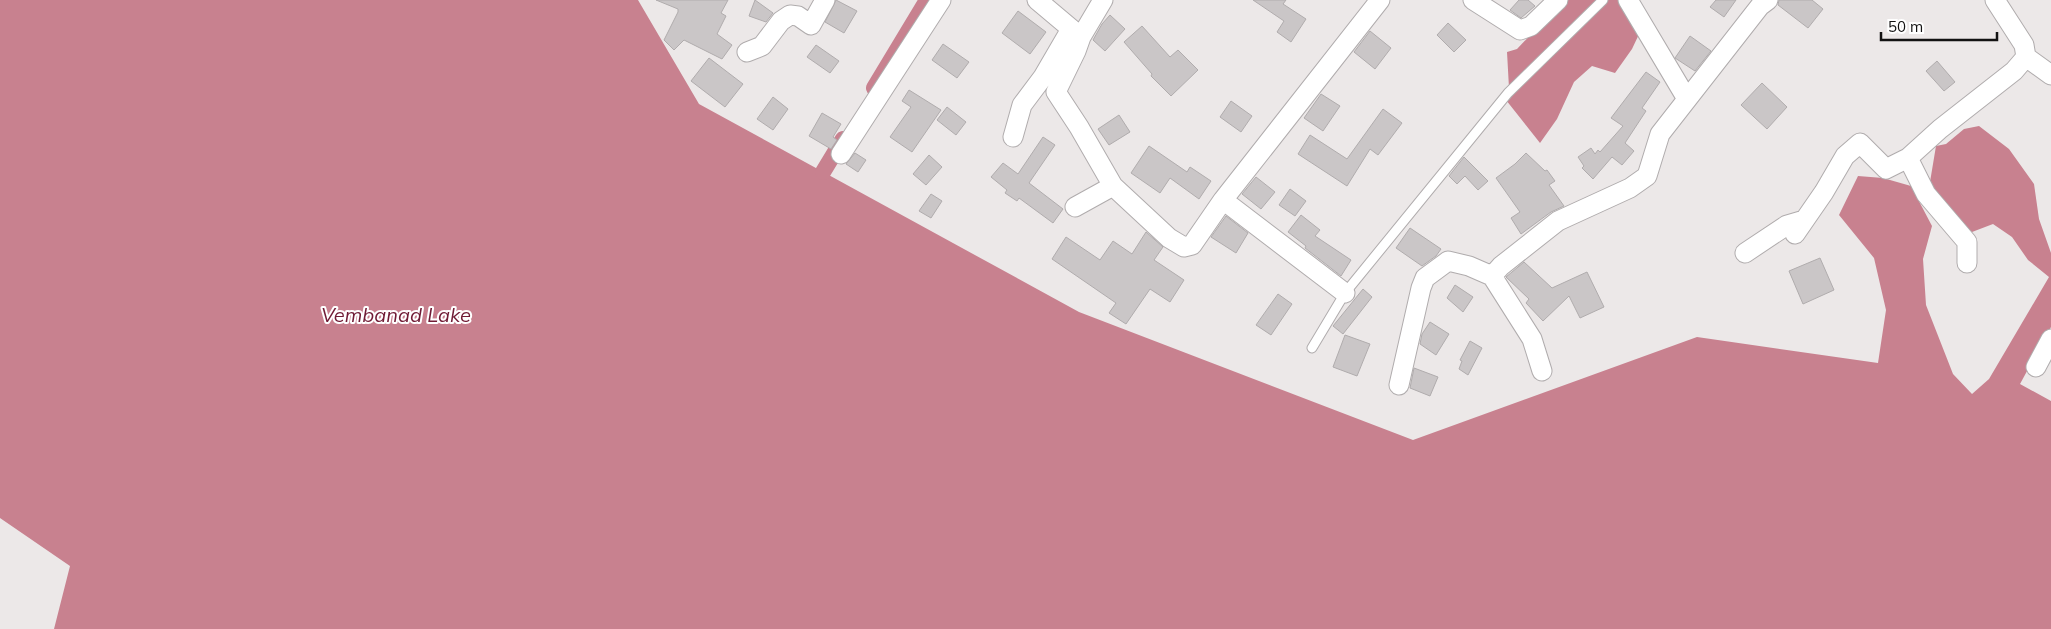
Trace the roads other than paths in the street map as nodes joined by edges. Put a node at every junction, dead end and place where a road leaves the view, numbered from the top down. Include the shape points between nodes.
1 (824, 0) edge
2 (941, 0) edge
3 (1037, 0) edge
4 (1103, 0) edge
5 (1380, 0) edge
6 (1473, 0) edge
7 (1558, 0) edge
8 (1603, 0) edge
9 (1628, 0) edge
10 (1768, 0) edge
11 (1995, 0) edge
12 (1076, 33) junction
13 (747, 52) dead end
14 (2026, 57) junction
15 (2051, 75) edge
16 (1687, 99) junction
17 (1014, 137) dead end
18 (841, 154) dead end
19 (1908, 158) junction
20 (1113, 186) junction
21 (1223, 200) junction
22 (1075, 207) dead end
23 (1745, 253) dead end
24 (1967, 263) dead end
25 (1492, 276) junction
26 (1345, 293) junction
27 (2051, 338) edge
28 (1312, 348) dead end
29 (2036, 367) dead end
30 (1542, 372) dead end
31 (1399, 385) dead end

1 - 13 street via 811,26 798,16 790,15 781,21 762,46
2 - 18 street
3 - 12 street
4 - 12 street
5 - 21 street
6 - 7 street via 1520,30 1531,26
8 - 26 lane via 1508,93
9 - 16 street
10 - 16 street
11 - 14 street via 2024,45
12 - 17 street via 1022,105
12 - 20 street via 1076,51 1056,92
14 - 15 street
14 - 19 street via 2014,71
16 - 25 street via 1660,134 1647,176 1630,188 1558,221
19 - 23 street via 1886,169 1860,143 1845,156 1800,227 1787,225
19 - 24 street via 1926,194 1967,242
20 - 21 street via 1169,238 1184,247 1192,244
20 - 22 street
21 - 26 street
25 - 30 street via 1532,339
25 - 31 street via 1469,266 1448,262 1425,278
26 - 28 lane
27 - 29 street

